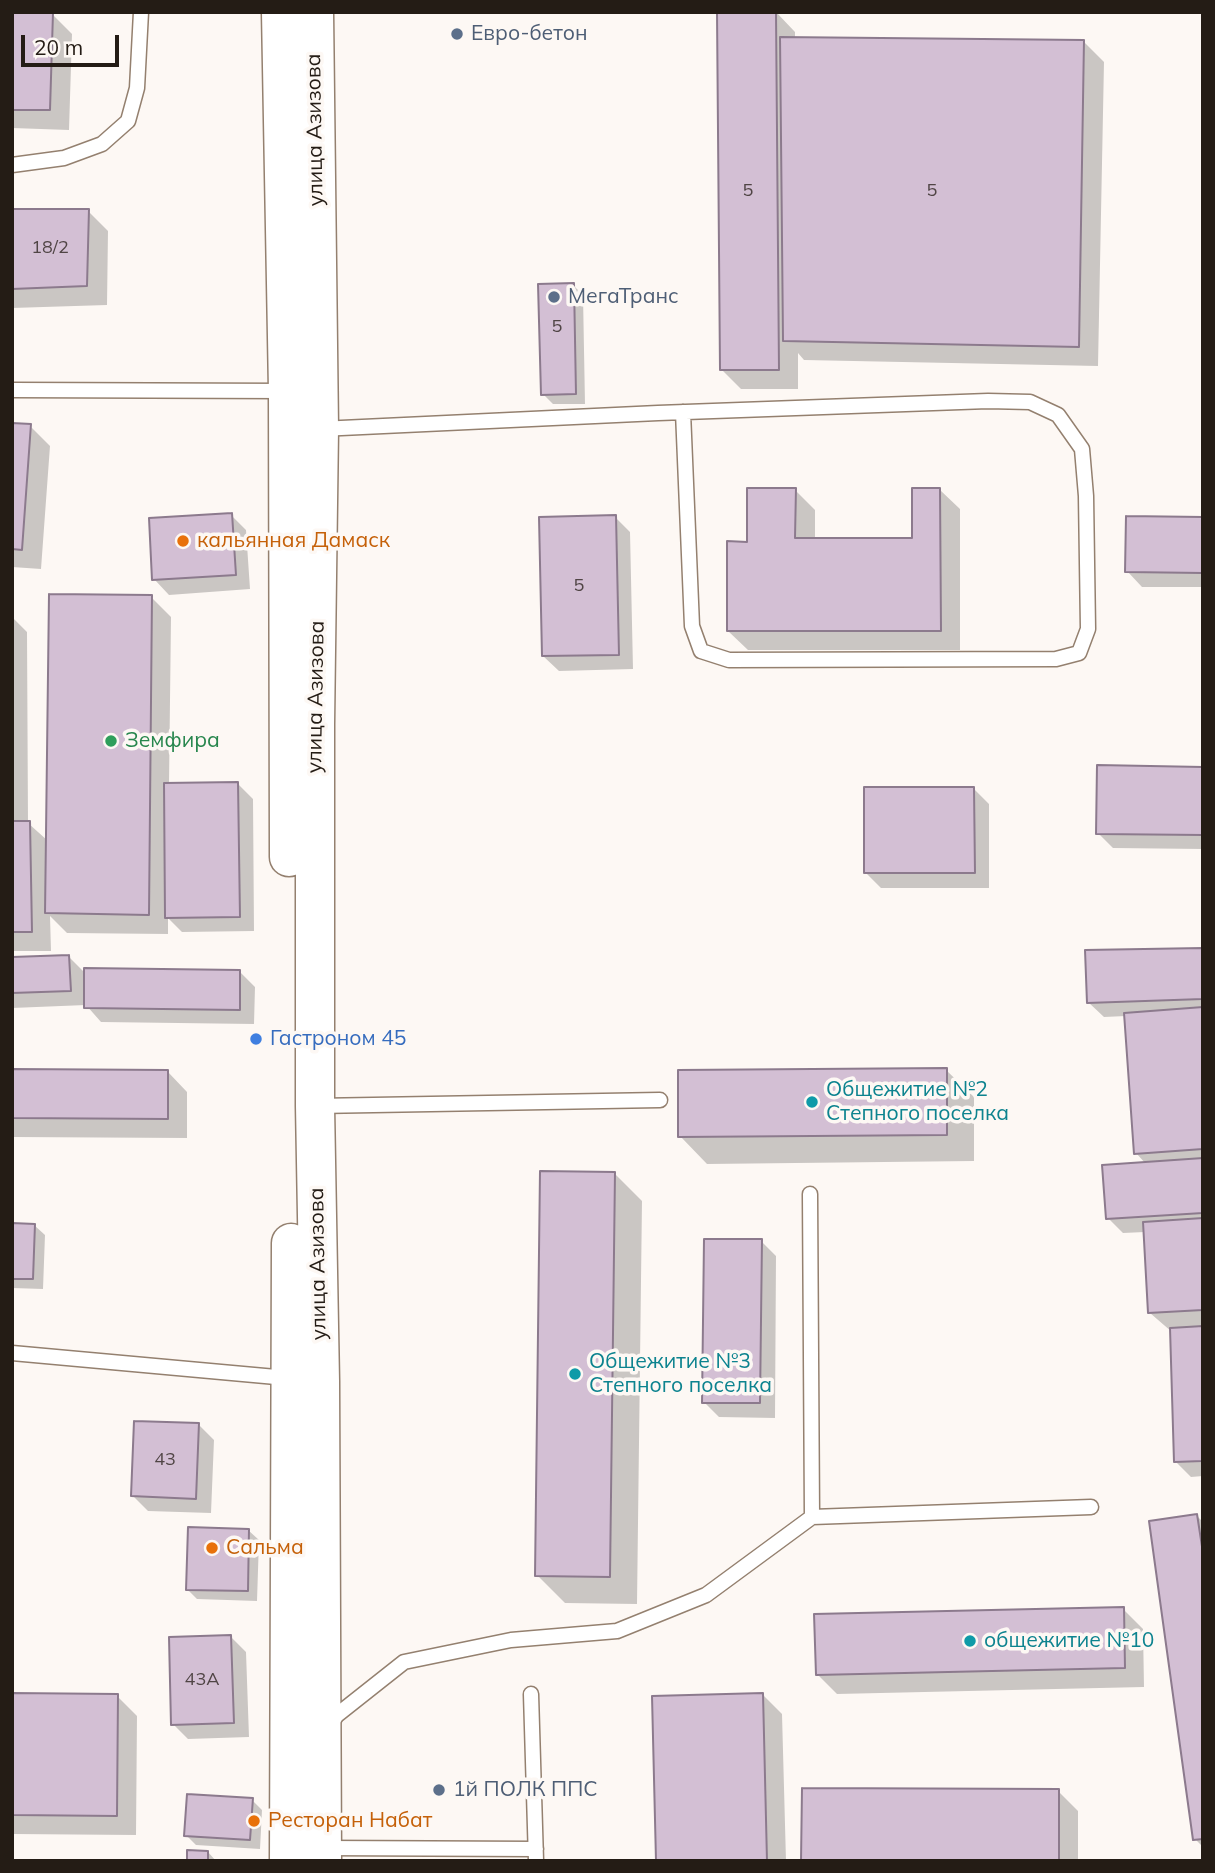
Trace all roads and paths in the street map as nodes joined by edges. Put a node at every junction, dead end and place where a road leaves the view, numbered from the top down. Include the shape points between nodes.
1 (141, 12) edge
2 (281, 12) edge
3 (314, 12) edge
4 (12, 165) edge
5 (12, 390) edge
6 (308, 404) junction
7 (683, 412) junction
8 (660, 1100) dead end
9 (315, 1106) junction
10 (810, 1194) dead end
11 (12, 1353) edge
12 (306, 1380) junction
13 (1091, 1507) dead end
14 (812, 1517) junction
15 (531, 1694) dead end
16 (320, 1739) junction
17 (536, 1855) edge
18 (311, 1857) edge

1 - 4 lane via 137,88 128,121 103,144 64,158
2 - 6 main road, улица Азизова
3 - 6 main road, улица Азизова
5 - 6 lane
6 - 7 lane
6 - 9 main road, улица Азизова via 315,724
6 - 12 main road, улица Азизова
7 - 7 lane via 988,401 1030,402 1058,415 1082,449 1088,629 1079,653 1056,659 729,660 701,652 692,626
8 - 9 lane
9 - 12 main road, улица Азизова
10 - 14 lane
11 - 12 lane
12 - 16 main road, улица Азизова
12 - 18 main road, улица Азизова
13 - 14 lane
14 - 16 lane via 706,1595 617,1631 511,1640 404,1662 337,1715
15 - 17 lane
16 - 18 main road, улица Азизова
17 - 18 lane

